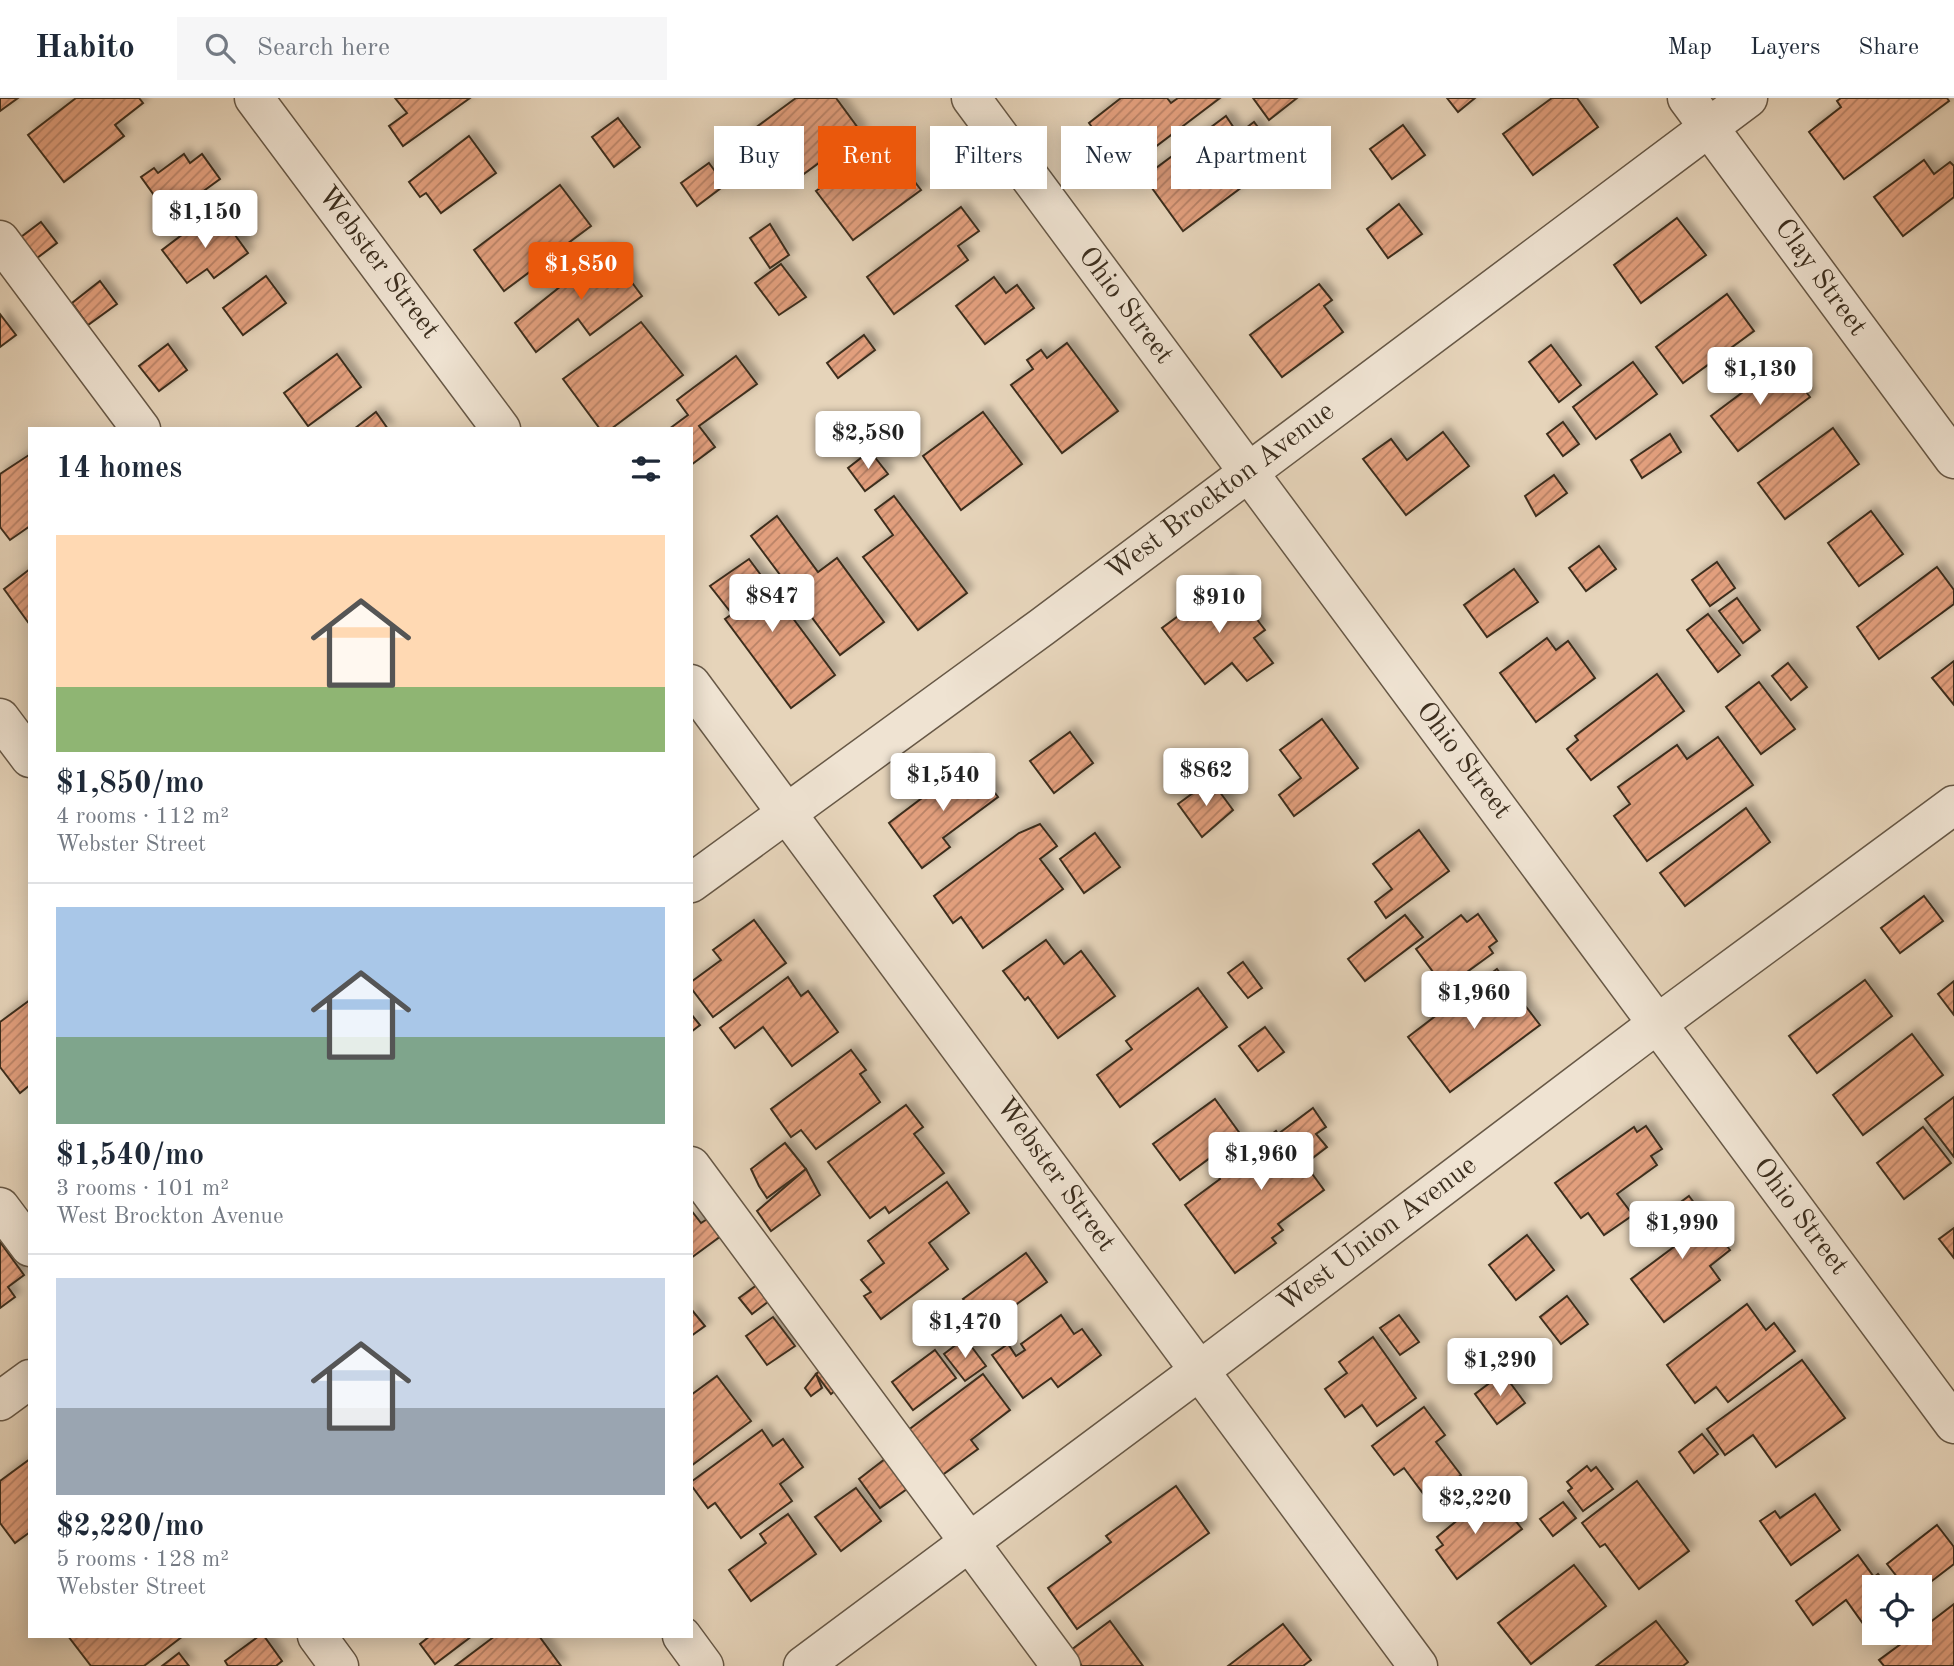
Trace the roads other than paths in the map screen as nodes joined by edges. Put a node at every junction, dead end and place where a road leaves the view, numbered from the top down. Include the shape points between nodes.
1 (254, 98) edge
2 (971, 98) edge
3 (1748, 98) edge
4 (1698, 113) edge
5 (0, 240) edge
6 (140, 427) edge
7 (500, 427) edge
8 (1954, 459) edge
9 (1248, 471) junction
10 (693, 687) edge
11 (0, 718) edge
12 (28, 755) edge
13 (1954, 805) edge
14 (785, 814) junction
15 (693, 882) edge
16 (1657, 1024) junction
17 (693, 1169) edge
18 (0, 1207) edge
19 (28, 1244) edge
20 (1199, 1371) junction
21 (28, 1380) edge
22 (0, 1401) edge
23 (1954, 1424) edge
24 (969, 1542) junction
25 (318, 1638) edge
26 (683, 1638) edge
27 (339, 1666) edge
28 (704, 1666) edge
29 (803, 1666) edge
30 (1061, 1666) edge
31 (1418, 1666) edge

1 - 7 street, Webster Street
2 - 9 street, Ohio Street
3 - 4 street, West Brockton Avenue
4 - 8 street, Clay Street
4 - 9 street, West Brockton Avenue
5 - 6 street
9 - 14 street, West Brockton Avenue
9 - 16 street, Ohio Street
10 - 14 street, Webster Street
11 - 12 street
13 - 16 street, West Union Avenue
14 - 15 street, West Brockton Avenue
14 - 20 street, Webster Street
16 - 20 street, West Union Avenue
16 - 23 street, Ohio Street
17 - 24 street
18 - 19 street
20 - 24 street, West Union Avenue
20 - 31 street, Webster Street
21 - 22 street
24 - 29 street, West Union Avenue
24 - 30 street
25 - 27 street
26 - 28 street

